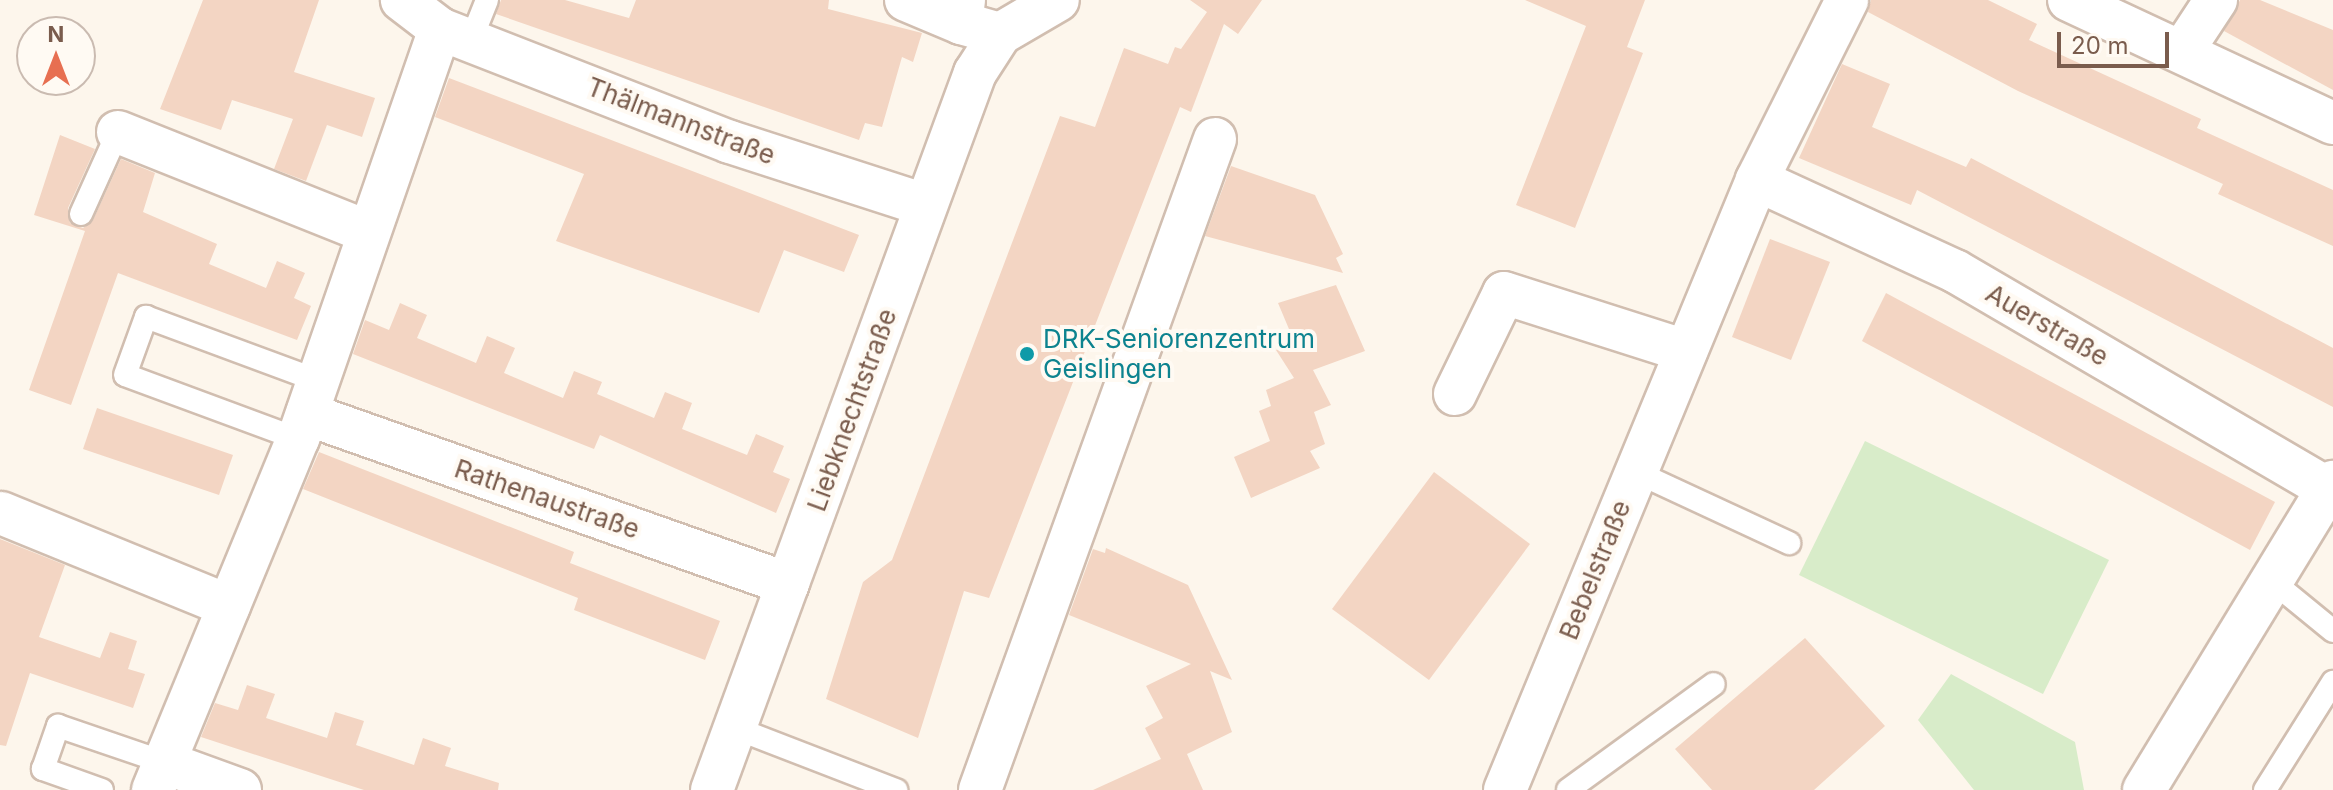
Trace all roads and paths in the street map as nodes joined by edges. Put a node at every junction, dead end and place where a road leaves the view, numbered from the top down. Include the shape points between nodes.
1 (402, 0) edge
2 (487, 0) edge
3 (906, 0) edge
4 (1058, 0) edge
5 (1847, 0) edge
6 (2069, 0) edge
7 (2216, 0) edge
8 (975, 19) edge
9 (455, 34) junction
10 (2183, 50) junction
11 (2333, 123) edge
12 (118, 132) joint
13 (1215, 139) dead end
14 (1757, 180) junction
15 (925, 205) junction
16 (81, 214) dead end
17 (365, 231) junction
18 (1686, 351) junction
19 (1455, 394) dead end
20 (308, 411) junction
21 (1636, 472) junction
22 (2331, 485) edge
23 (1, 513) edge
24 (1789, 543) dead end
25 (2272, 581) junction
26 (788, 584) junction
27 (237, 589) junction
28 (2333, 631) edge
29 (2333, 682) edge
30 (1714, 684) dead end
31 (735, 728) junction
32 (158, 776) edge
33 (1508, 789) edge
34 (102, 790) edge
35 (240, 790) edge
36 (712, 790) edge
37 (896, 790) edge
38 (980, 790) edge
39 (1568, 790) edge
40 (2144, 790) edge
41 (2265, 790) edge

1 - 9 street, Thälmannstraße
2 - 9 lane
3 - 8 street
4 - 8 street, Liebknechtstraße
5 - 14 street, Bebelstraße
6 - 10 street
7 - 10 street
8 - 15 street, Liebknechtstraße via 975,73
9 - 15 street, Thälmannstraße via 730,142
9 - 17 street
10 - 11 street
12 - 16 lane
12 - 17 street
13 - 38 street
14 - 18 street, Bebelstraße
14 - 22 street, Auerstraße via 1955,271
15 - 26 street, Liebknechtstraße
17 - 20 street
18 - 19 street via 1504,293
18 - 21 street, Bebelstraße
20 - 20 lane via 125,375 146,317
20 - 26 street, Rathenaustraße
20 - 27 street
21 - 24 lane
21 - 33 street, Bebelstraße
22 - 25 street, Auerstraße
23 - 27 street
25 - 28 lane
25 - 40 street, Auerstraße
26 - 31 street, Liebknechtstraße
27 - 32 street
29 - 41 lane
30 - 39 lane
31 - 36 street, Liebknechtstraße
31 - 37 lane
32 - 34 lane via 58,726 43,769
32 - 35 street

